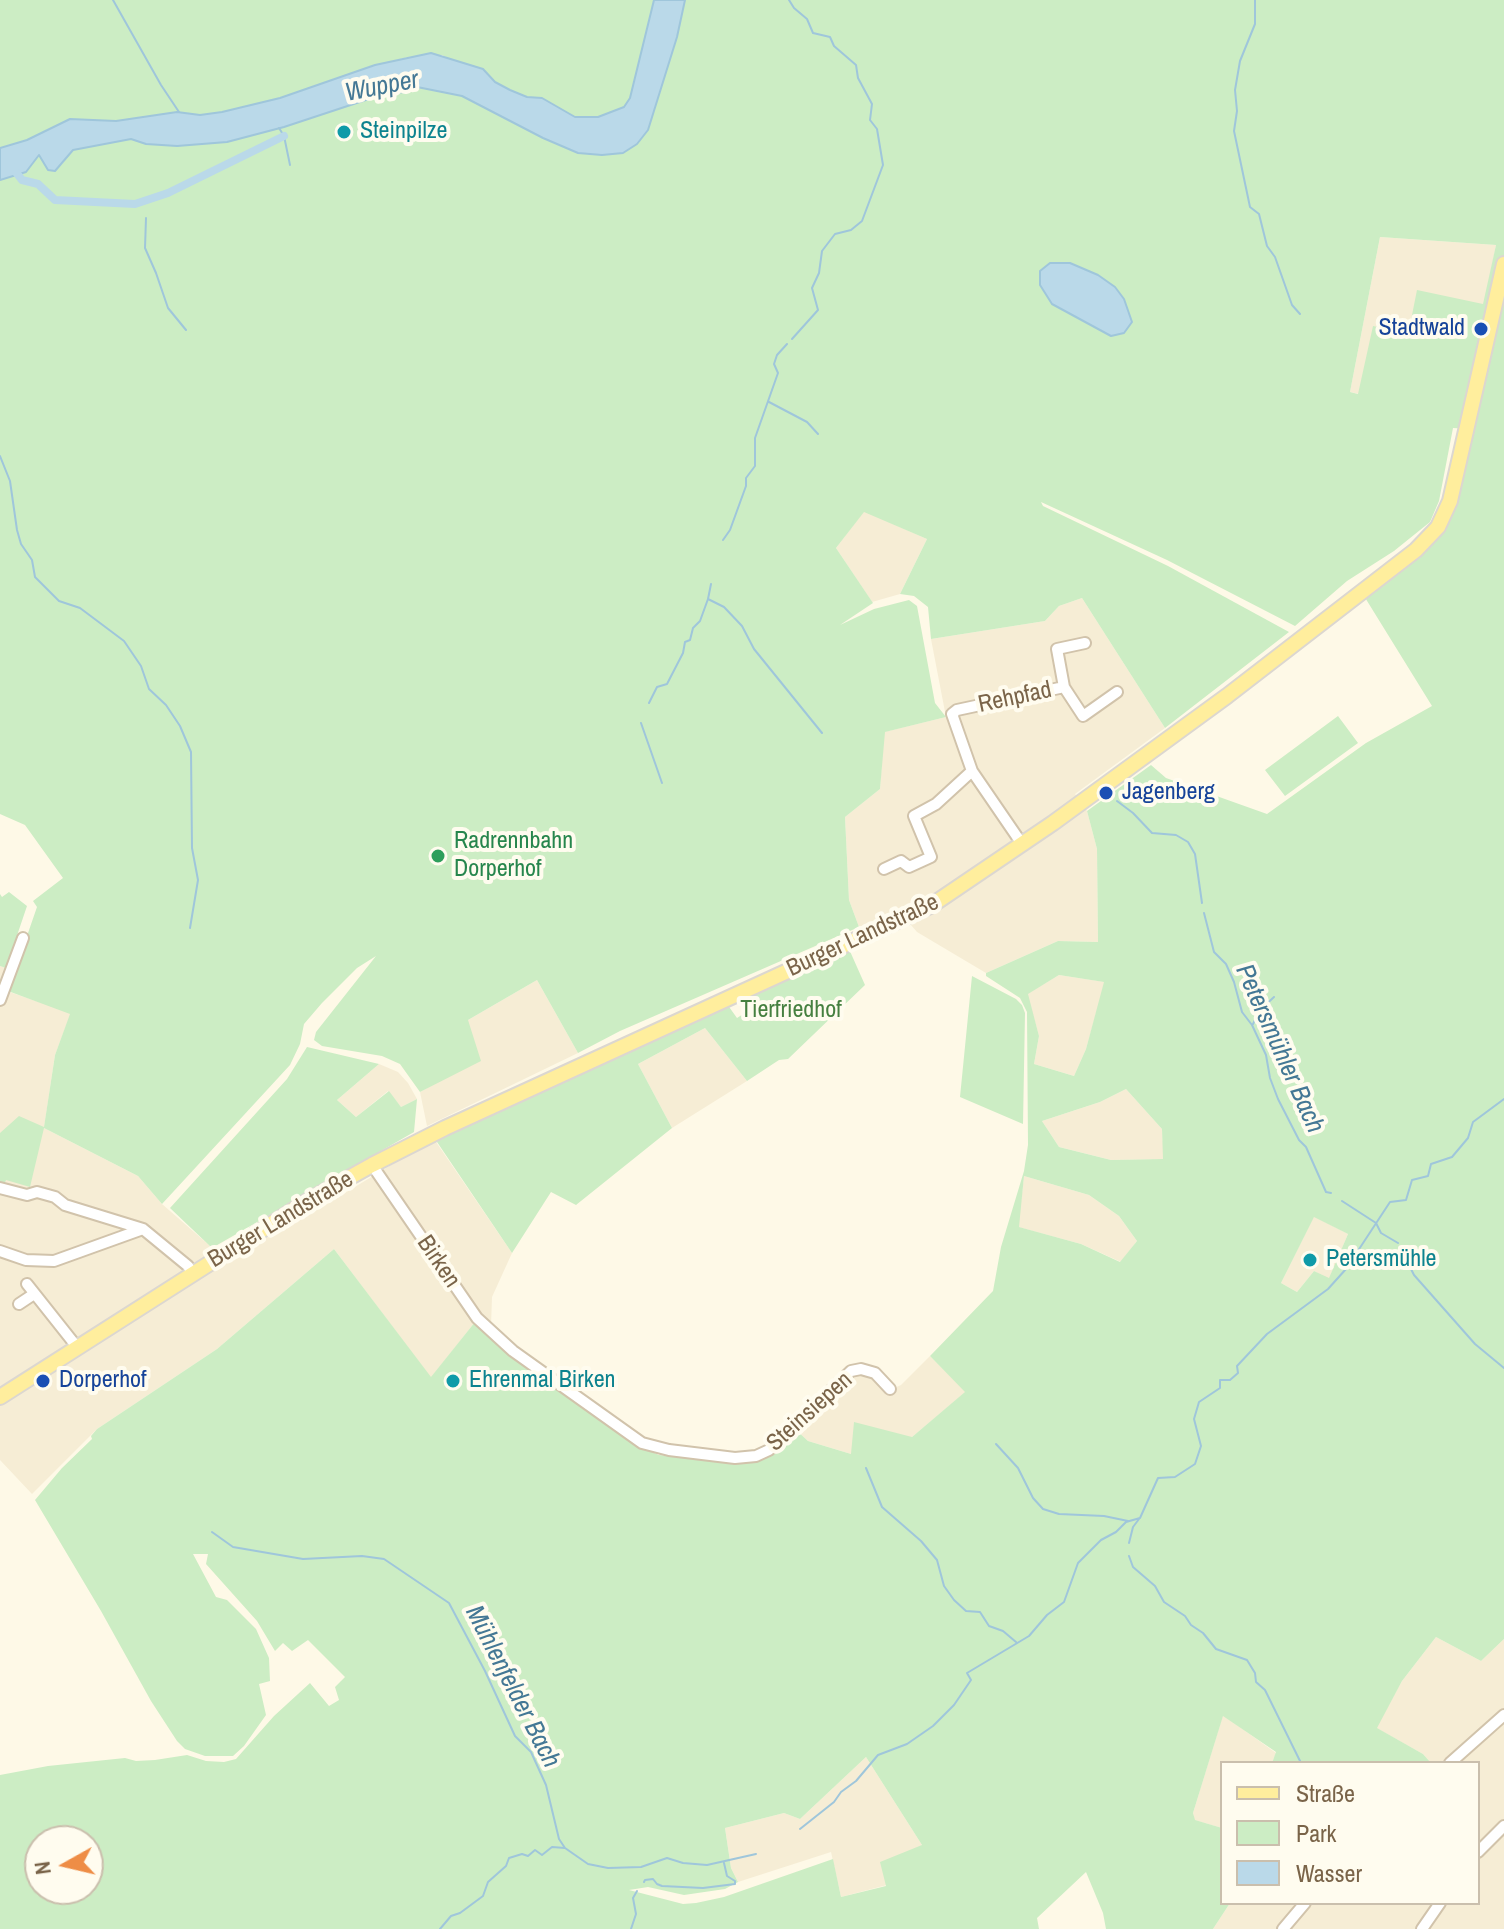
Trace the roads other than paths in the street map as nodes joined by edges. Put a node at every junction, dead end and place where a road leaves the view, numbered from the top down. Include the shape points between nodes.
1 (1504, 264) edge
2 (1085, 643) dead end
3 (1064, 687) junction
4 (1117, 692) dead end
5 (972, 771) junction
6 (1022, 844) junction
7 (884, 869) dead end
8 (23, 938) dead end
9 (0, 1000) edge
10 (372, 1165) junction
11 (0, 1188) edge
12 (143, 1229) junction
13 (0, 1251) edge
14 (192, 1273) junction
15 (19, 1304) dead end
16 (77, 1347) junction
17 (513, 1351) joint
18 (890, 1389) dead end
19 (0, 1397) edge
20 (1504, 1715) edge
21 (1452, 1761) edge
22 (1504, 1826) edge
23 (1480, 1850) edge
24 (1303, 1905) edge
25 (1439, 1905) edge
26 (1283, 1929) edge
27 (1422, 1929) edge

1 - 6 main road, Burger Landstraße via 1450,501 1434,533 1227,696
2 - 3 street, Rehpfad via 1057,649
3 - 4 street via 1083,716
3 - 5 street, Rehpfad via 953,713
5 - 6 street, Rehpfad
5 - 7 street via 936,804 914,816 931,857 909,867 901,861
6 - 10 main road, Burger Landstraße via 921,911
8 - 9 street
10 - 14 main road, Burger Landstraße
10 - 17 street, Birken via 477,1318
11 - 12 street via 55,1197 65,1205
12 - 13 street via 54,1261 26,1260
12 - 14 street
14 - 16 main road, Burger Landstraße
15 - 16 street via 30,1289
16 - 19 main road, Burger Landstraße
17 - 18 street, Steinsiepen via 642,1443 735,1458 769,1450 851,1371 875,1373
20 - 21 street
22 - 23 street
24 - 26 street
25 - 27 street

